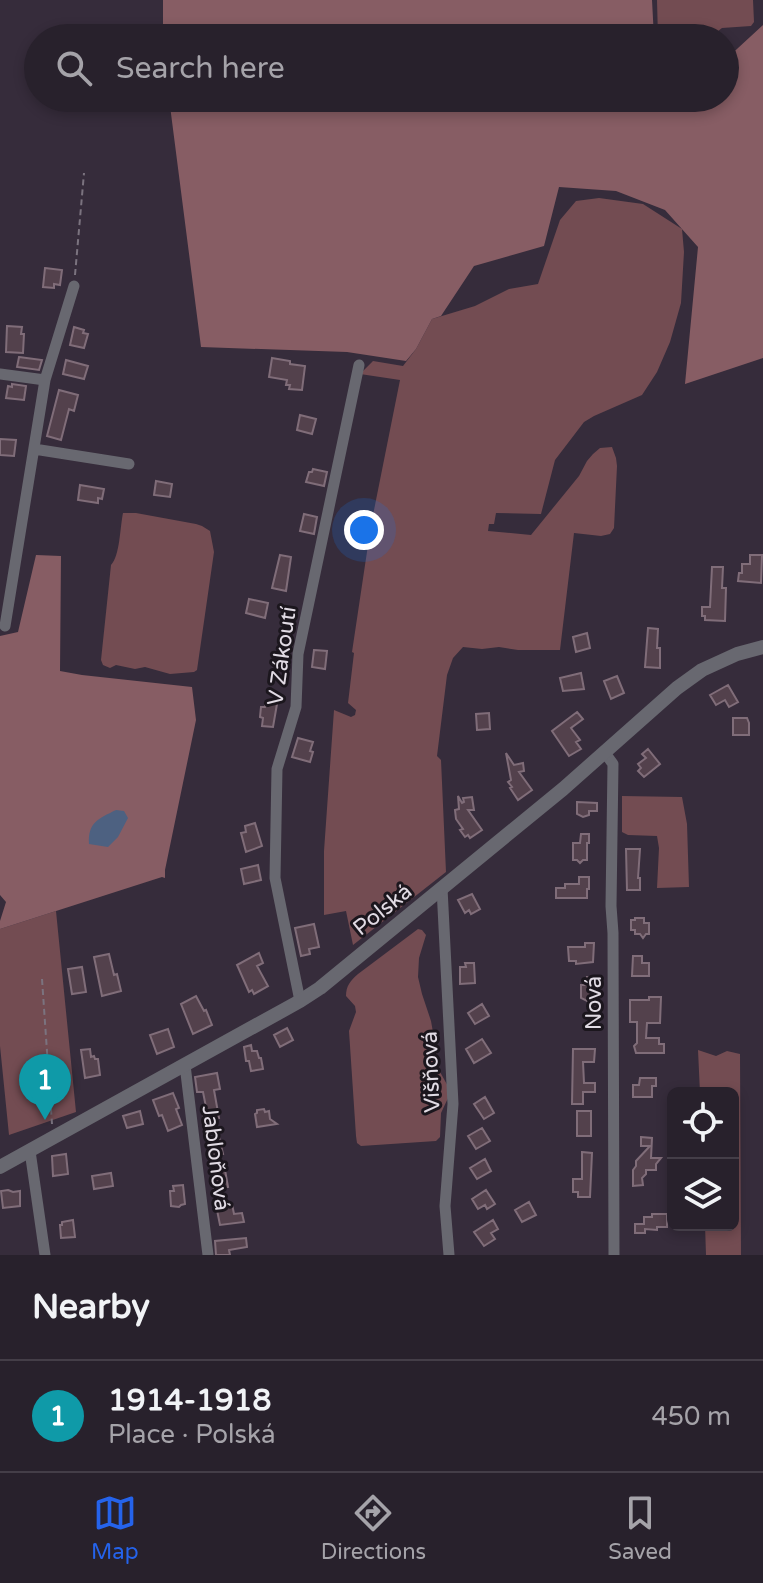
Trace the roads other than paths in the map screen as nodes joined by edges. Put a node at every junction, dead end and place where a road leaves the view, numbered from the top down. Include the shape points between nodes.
1 (74, 286) road end
2 (359, 365) dead end
3 (0, 374) edge
4 (45, 380) junction
5 (34, 449) junction
6 (129, 464) dead end
7 (5, 626) dead end
8 (763, 647) edge
9 (605, 753) junction
10 (442, 888) junction
11 (300, 1001) junction
12 (185, 1065) junction
13 (30, 1151) junction
14 (0, 1167) edge
15 (45, 1255) edge
16 (208, 1255) edge
17 (449, 1255) edge
18 (614, 1255) edge

1 - 4 street
2 - 11 street, V Zákoutí via 298,654 296,707 277,769 275,878
3 - 4 street
4 - 5 street
5 - 6 street
5 - 7 street
8 - 9 street, Polská via 702,670
9 - 10 street, Polská
9 - 18 street, Nová via 613,764
10 - 11 street, Polská
10 - 17 street, Višňová via 453,1104 445,1206
11 - 12 street, Polská
12 - 13 street, Polská
12 - 16 street, Jabloňová
13 - 14 street, Polská
13 - 15 street

